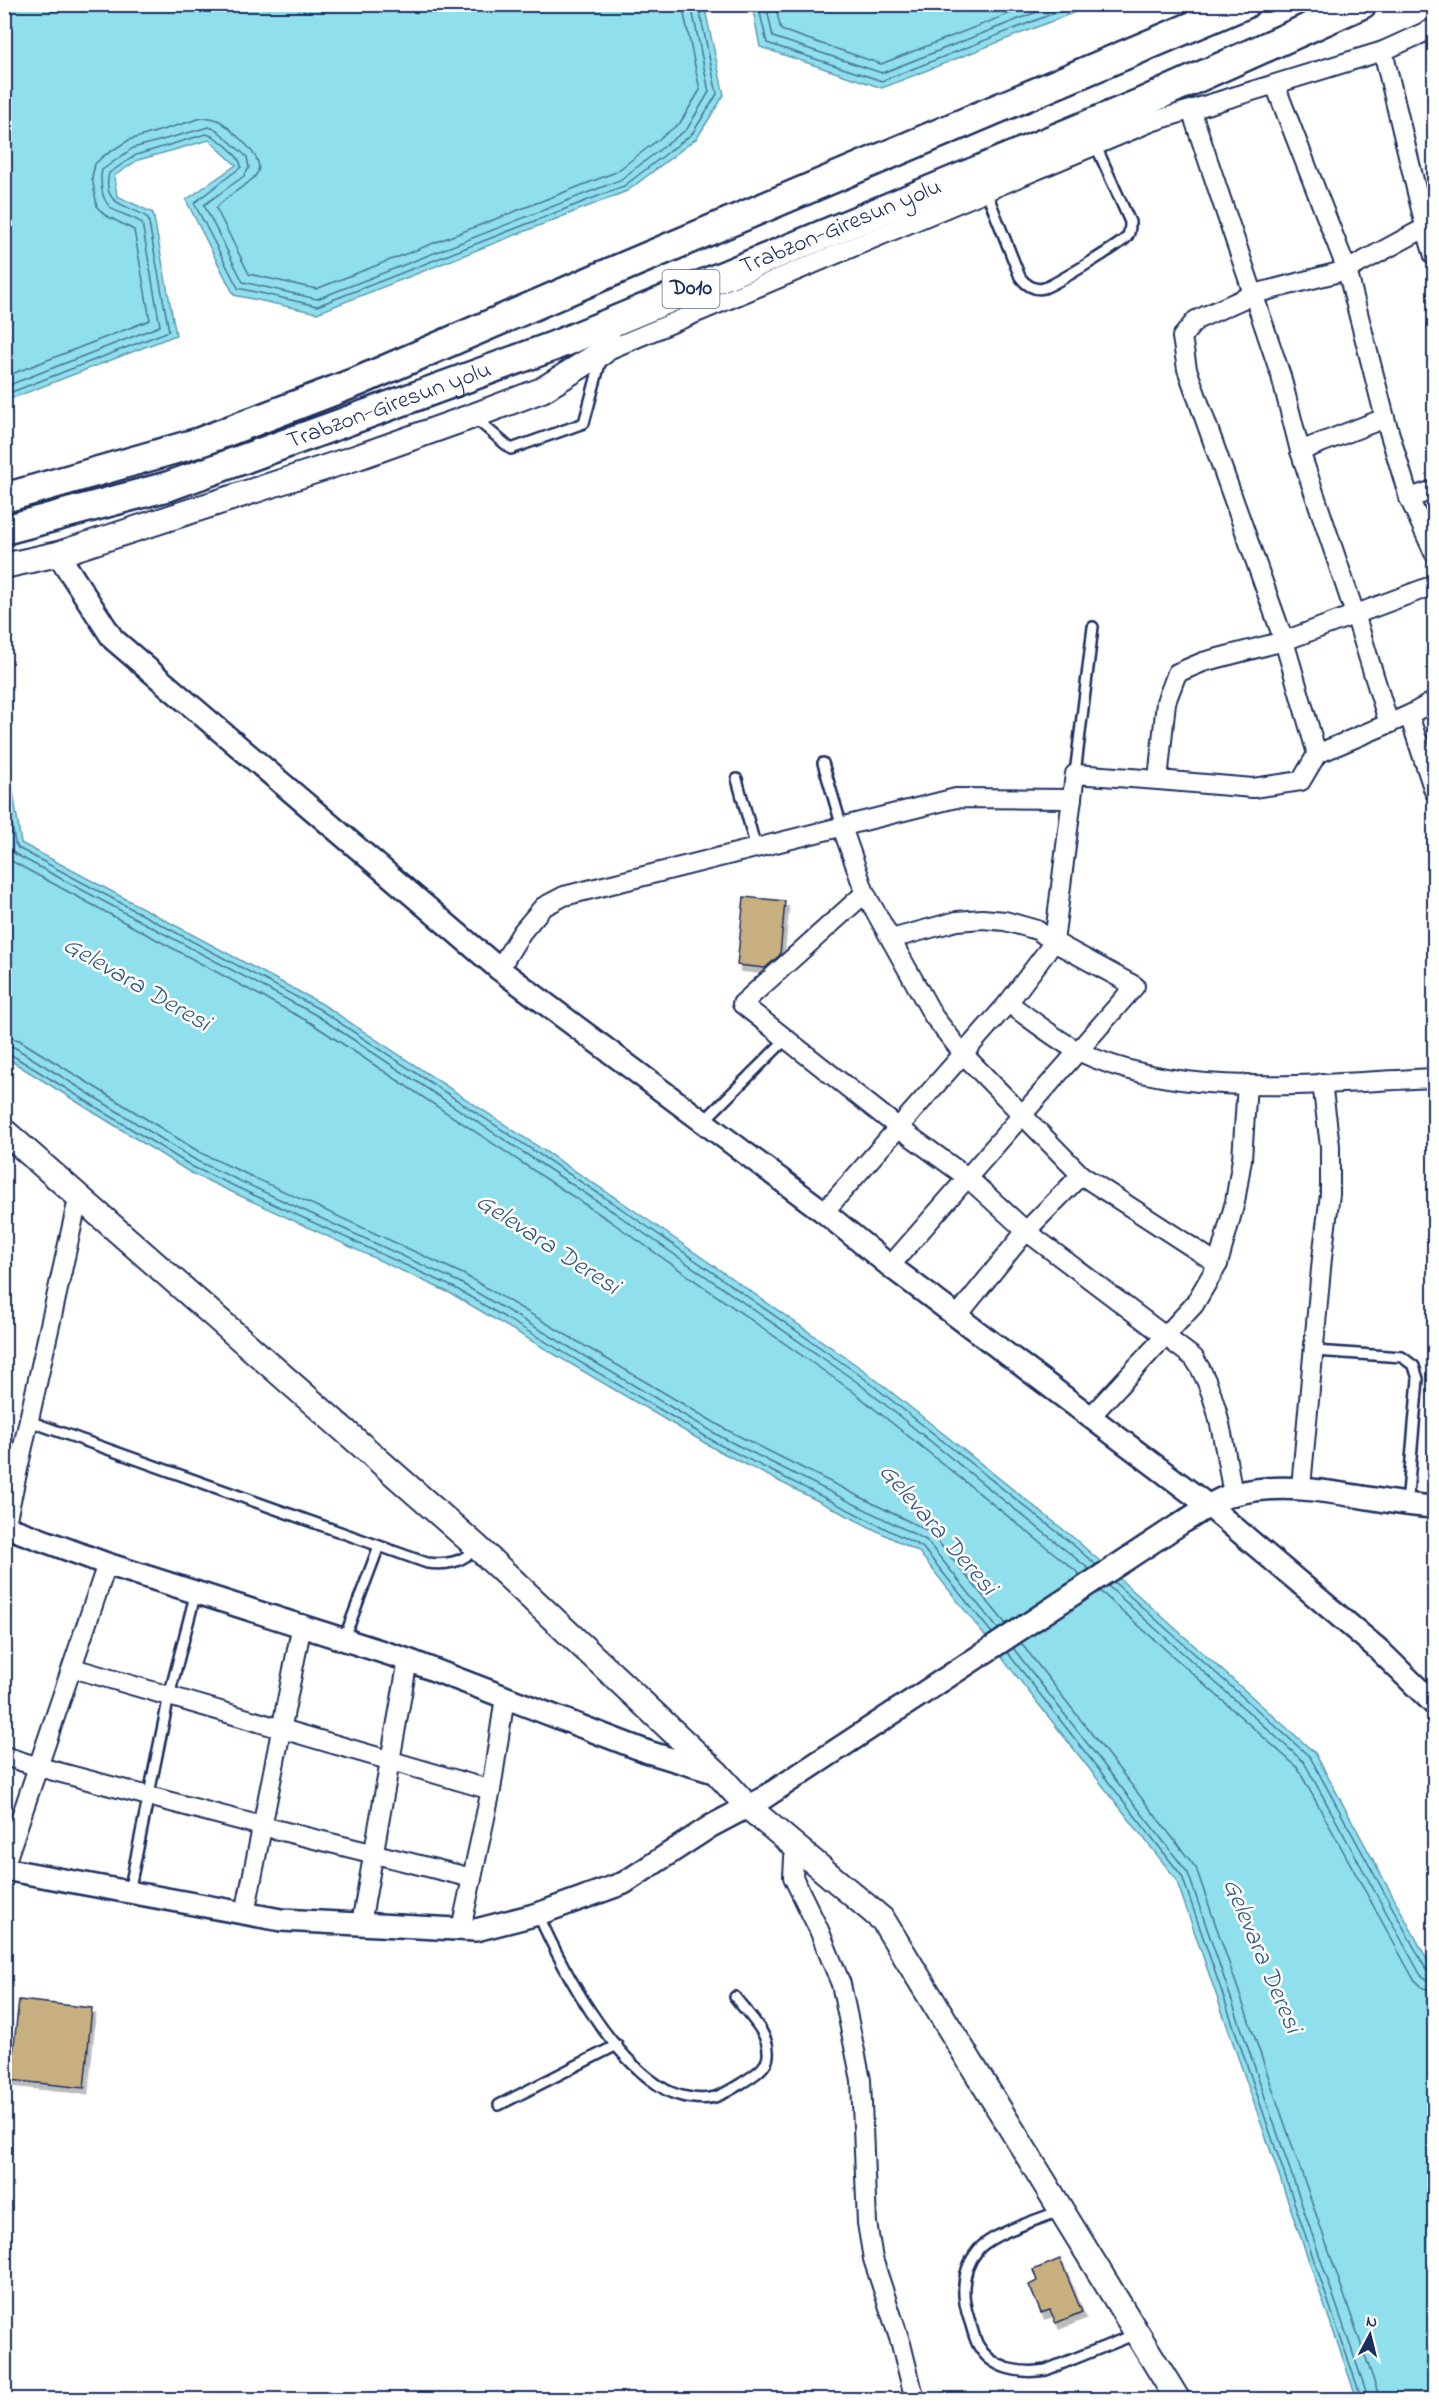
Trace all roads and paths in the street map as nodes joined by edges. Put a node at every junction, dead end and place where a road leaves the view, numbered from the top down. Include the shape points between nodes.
1 (1245, 4) edge
2 (1362, 4) edge
3 (1434, 28) edge
4 (1383, 51) junction
5 (1275, 85) junction
6 (1191, 110) junction
7 (1146, 112) junction
8 (1096, 146) junction
9 (987, 191) junction
10 (1430, 224) edge
11 (1434, 256) edge
12 (1347, 270) junction
13 (1254, 294) junction
14 (610, 322) junction
15 (603, 352) junction
16 (473, 416) junction
17 (1385, 418) junction
18 (1300, 451) junction
19 (1434, 490) edge
20 (4, 498) edge
21 (1409, 498) junction
22 (4, 531) edge
23 (1434, 553) edge
24 (58, 554) junction
25 (4, 566) edge
26 (1434, 585) edge
27 (1355, 614) junction
28 (1093, 627) dead end
29 (1284, 641) junction
30 (1434, 701) edge
31 (1409, 715) junction
32 (1389, 724) junction
33 (1317, 754) junction
34 (823, 763) dead end
35 (1075, 774) junction
36 (737, 779) dead end
37 (1158, 780) junction
38 (1434, 791) edge
39 (1072, 799) junction
40 (842, 827) junction
41 (756, 848) junction
42 (865, 893) junction
43 (891, 939) junction
44 (1054, 942) junction
45 (499, 969) junction
46 (1008, 1003) junction
47 (786, 1039) junction
48 (1078, 1051) junction
49 (964, 1054) junction
50 (1434, 1078) edge
51 (1322, 1083) junction
52 (1247, 1084) junction
53 (1025, 1114) junction
54 (703, 1122) junction
55 (899, 1128) junction
56 (4, 1131) edge
57 (1081, 1175) junction
58 (968, 1178) junction
59 (80, 1199) junction
60 (824, 1212) junction
61 (1026, 1231) junction
62 (1218, 1264) junction
63 (890, 1266) junction
64 (958, 1315) junction
65 (1166, 1336) junction
66 (1315, 1351) junction
67 (1091, 1416) junction
68 (29, 1421) junction
69 (1301, 1487) junction
70 (1233, 1494) junction
71 (1407, 1505) junction
72 (1210, 1507) junction
73 (1434, 1507) edge
74 (5, 1529) edge
75 (379, 1546) junction
76 (476, 1546) junction
77 (107, 1564) junction
78 (196, 1592) junction
79 (302, 1624) junction
80 (344, 1638) junction
81 (408, 1660) junction
82 (73, 1668) junction
83 (168, 1696) junction
84 (505, 1697) junction
85 (1434, 1704) edge
86 (281, 1729) junction
87 (4, 1756) edge
88 (390, 1761) junction
89 (39, 1767) junction
90 (717, 1773) junction
91 (490, 1790) junction
92 (148, 1796) junction
93 (755, 1803) junction
94 (262, 1826) junction
95 (798, 1849) junction
96 (374, 1854) junction
97 (4, 1868) edge
98 (471, 1878) junction
99 (129, 1892) junction
100 (245, 1914) junction
101 (538, 1914) junction
102 (361, 1924) junction
103 (460, 1929) junction
104 (735, 1997) dead end
105 (617, 2045) junction
106 (499, 2105) dead end
107 (1062, 2210) junction
108 (1138, 2333) junction
109 (915, 2400) edge
110 (1178, 2400) edge

1 - 20 highway, Trabzon-Giresun yolu / D010 via 359,381 200,442
2 - 7 highway, Trabzon-Giresun yolu / D010
3 - 4 street
4 - 5 street
4 - 10 street
5 - 6 street
5 - 12 street
6 - 7 street
6 - 13 street
7 - 8 street
7 - 14 highway, Trabzon-Giresun yolu / D010
8 - 9 street
8 - 9 lane via 1130,222 1130,232 1114,247 1044,288 1028,285 1020,277
9 - 15 street
10 - 11 street
10 - 12 street
12 - 13 street
12 - 17 street
13 - 18 street
13 - 29 street via 1196,320 1182,337 1187,369
14 - 15 main road
14 - 22 highway, Trabzon-Giresun yolu / D010 via 169,486
15 - 16 main road via 542,390
15 - 16 lane via 584,423 511,448
16 - 24 main road
17 - 18 street
17 - 21 street
18 - 27 street
19 - 21 street
21 - 23 street
24 - 25 main road
24 - 45 street via 113,639
26 - 27 street
27 - 29 street
27 - 32 street
28 - 35 lane
29 - 33 street
29 - 37 street via 1203,662 1177,673 1166,702
30 - 31 street
31 - 32 street
31 - 38 street
32 - 33 street
33 - 37 street via 1300,781 1252,788
34 - 40 lane
35 - 37 street
35 - 39 street
36 - 41 lane
39 - 40 street via 956,798
39 - 44 street
40 - 41 street
40 - 42 street
41 - 45 street via 564,896 543,906
42 - 43 street
42 - 47 street via 742,1004
43 - 44 street via 957,921 982,919 1037,930
43 - 49 street via 934,1017
44 - 46 street
44 - 48 street via 1135,986
45 - 54 street
46 - 48 street
46 - 49 street
47 - 54 lane
47 - 55 street
48 - 52 street via 1160,1078
48 - 53 street
49 - 53 street
49 - 55 street
50 - 51 street
51 - 52 street
51 - 66 street via 1330,1146 1330,1194
52 - 62 street via 1242,1159
53 - 57 street
53 - 58 street
54 - 60 street
55 - 58 street
55 - 60 street
56 - 59 main road
57 - 61 street
57 - 62 street
58 - 61 street
58 - 63 street
59 - 68 street
59 - 76 main road
60 - 63 street
61 - 64 street
61 - 65 street
62 - 65 street via 1194,1305
63 - 64 street
64 - 67 street
65 - 67 street
65 - 70 street via 1194,1358 1204,1373
66 - 69 street
66 - 71 lane via 1402,1358 1414,1366 1418,1379
67 - 72 street
68 - 74 street
68 - 75 lane
69 - 70 street
69 - 71 street
70 - 72 street
71 - 73 street
72 - 85 street via 1378,1649
72 - 93 street
74 - 77 street
75 - 76 lane via 437,1564 463,1559
75 - 80 lane
76 - 90 main road
77 - 78 street
77 - 82 street
78 - 79 street
78 - 83 lane
79 - 80 street
79 - 86 street
80 - 81 street
81 - 84 street
81 - 88 street
82 - 83 street
82 - 89 street
83 - 86 street
83 - 92 lane
84 - 90 street via 648,1752
84 - 91 street
86 - 88 street
86 - 94 street
87 - 89 street
88 - 91 street
88 - 96 street
89 - 92 street
89 - 97 street
90 - 93 main road
91 - 98 street
92 - 94 street
92 - 99 lane
93 - 95 main road
93 - 101 street via 711,1826 624,1883
94 - 96 street
94 - 100 street
95 - 107 main road via 883,1920
95 - 109 street via 793,1877 841,1984 861,2080 867,2223 873,2259
96 - 98 street
96 - 102 street
97 - 99 street
98 - 103 street
99 - 100 street
100 - 102 street
101 - 103 street via 476,1930
101 - 105 lane via 560,1964
102 - 103 street
104 - 105 lane via 767,2041 768,2056 759,2071 716,2097 688,2097 667,2091 637,2068
105 - 106 lane
107 - 108 main road
107 - 108 lane via 986,2242 970,2262 963,2289 964,2303 978,2345 1005,2368 1033,2373
108 - 110 main road

